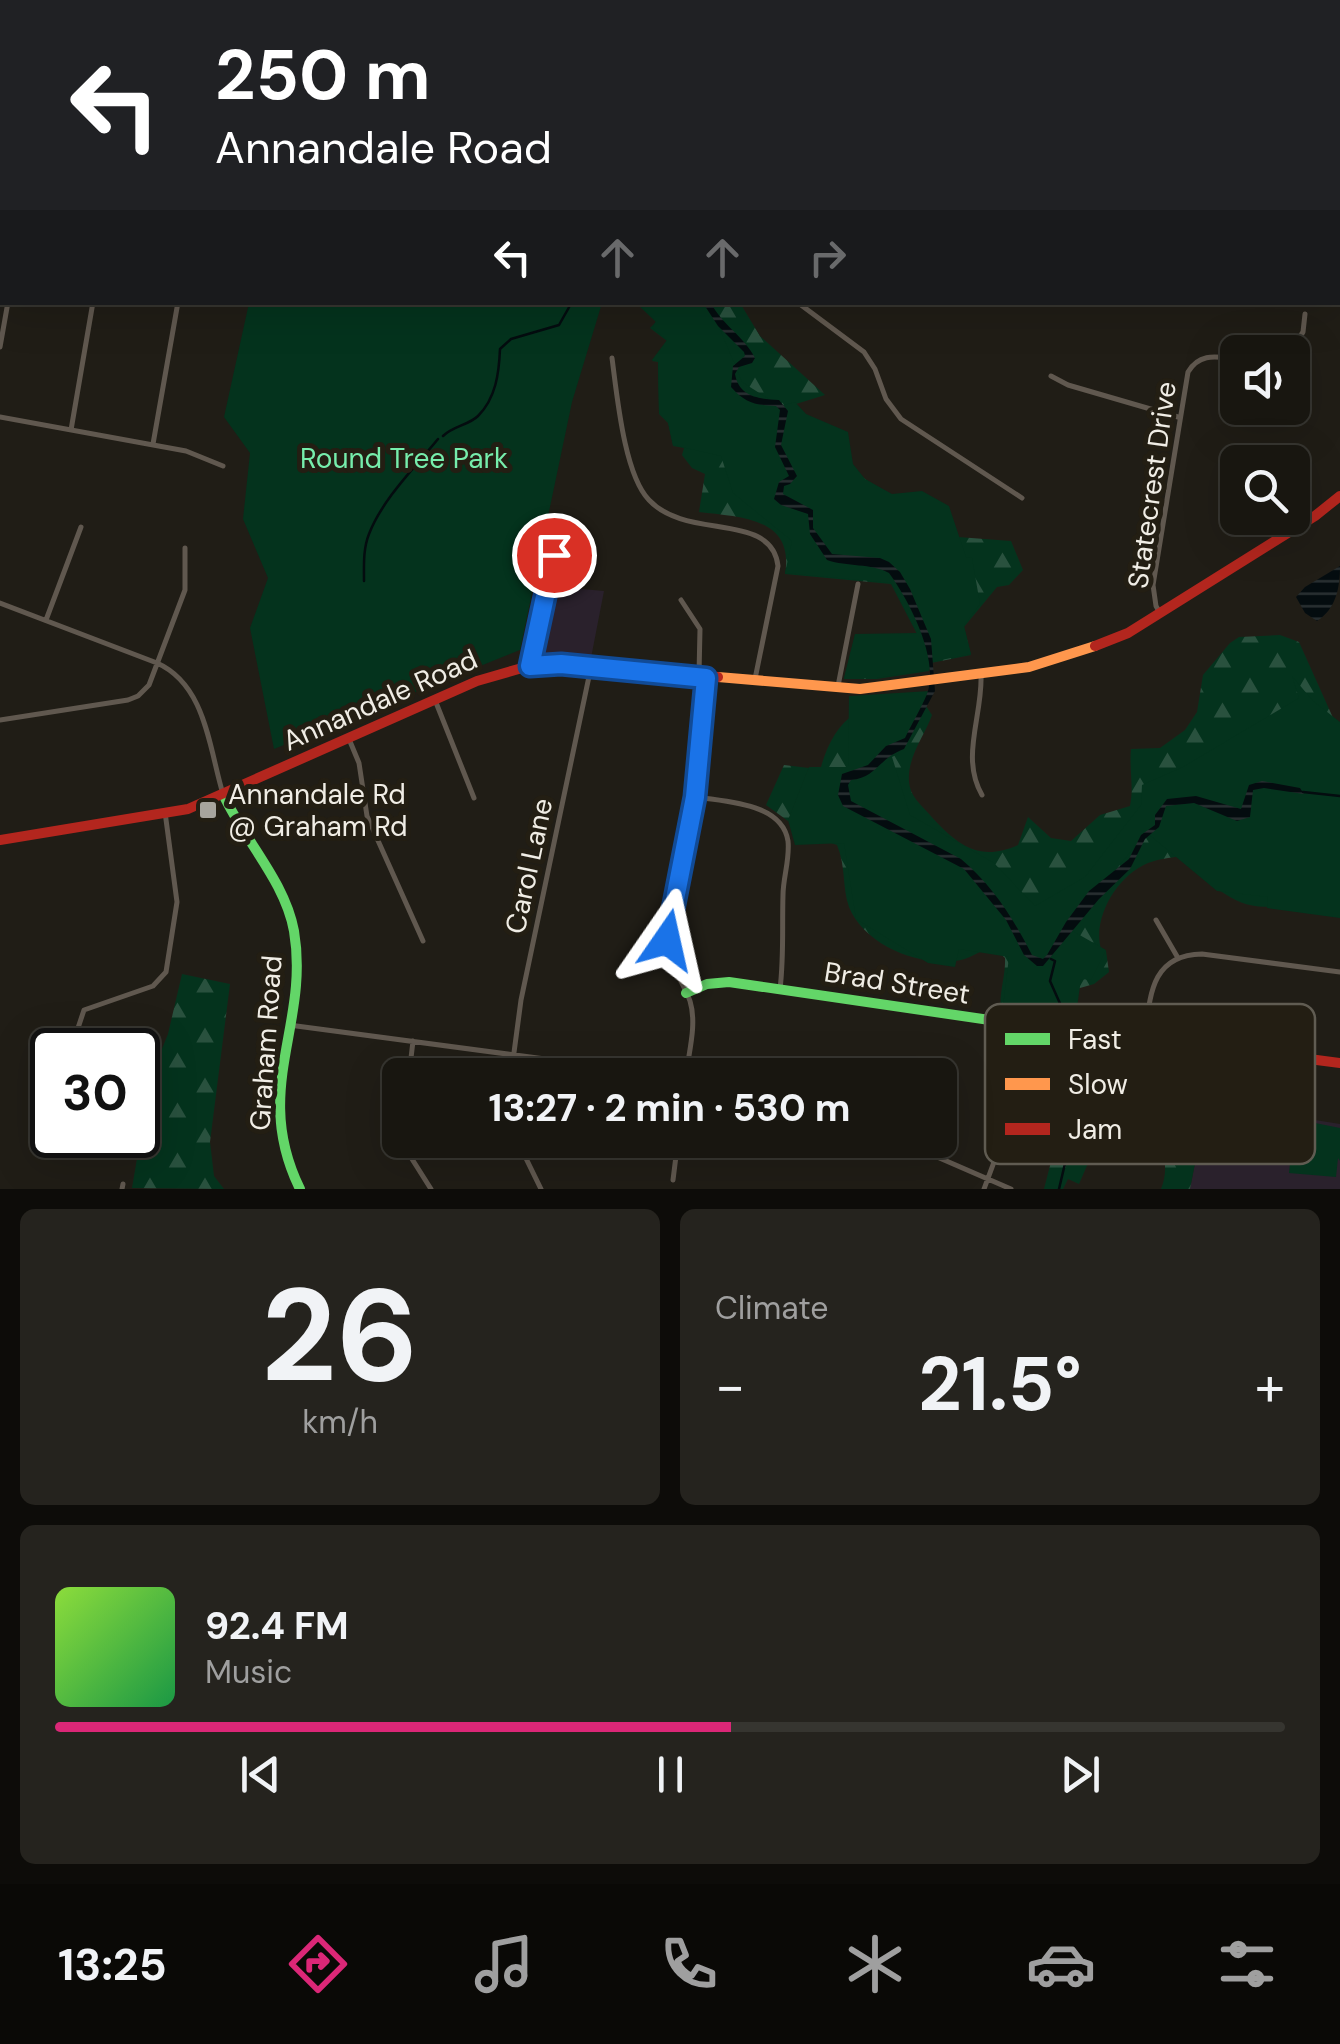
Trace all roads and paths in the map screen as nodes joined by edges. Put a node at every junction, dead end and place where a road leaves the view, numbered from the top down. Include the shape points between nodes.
1 (7, 305) edge
2 (92, 305) edge
3 (177, 305) edge
4 (801, 305) edge
5 (1305, 314) dead end
6 (1301, 335) edge
7 (0, 347) edge
8 (1220, 357) edge
9 (612, 358) dead end
10 (1052, 376) dead end
11 (0, 417) edge
12 (1178, 417) junction
13 (70, 430) junction
14 (153, 444) junction
15 (223, 466) dead end
16 (1340, 496) edge
17 (1022, 498) dead end
18 (82, 527) dead end
19 (185, 548) dead end
20 (554, 555) dead end
21 (858, 584) dead end
22 (681, 600) dead end
23 (0, 603) edge
24 (1160, 614) junction
25 (46, 620) junction
26 (157, 664) junction
27 (530, 666) junction
28 (591, 667) junction
29 (981, 674) junction
30 (703, 677) junction
31 (754, 682) junction
32 (838, 689) junction
33 (434, 700) junction
34 (0, 720) edge
35 (348, 738) junction
36 (223, 794) junction
37 (982, 795) dead end
38 (695, 797) junction
39 (474, 798) dead end
40 (165, 812) junction
41 (0, 840) edge
42 (1156, 920) dead end
43 (423, 941) dead end
44 (1178, 958) junction
45 (1340, 972) edge
46 (780, 988) junction
47 (686, 993) junction
48 (1151, 1004) edge
49 (985, 1019) edge
50 (289, 1025) junction
51 (78, 1028) edge
52 (413, 1041) junction
53 (514, 1055) junction
54 (411, 1058) edge
55 (514, 1058) edge
56 (537, 1058) edge
57 (688, 1058) edge
58 (1315, 1060) edge
59 (1340, 1063) edge
60 (412, 1158) edge
61 (525, 1158) edge
62 (675, 1158) edge
63 (940, 1158) edge
64 (993, 1164) edge
65 (988, 1179) junction
66 (672, 1180) dead end
67 (300, 1189) edge
68 (431, 1189) edge
69 (540, 1189) edge
70 (984, 1189) edge
71 (1011, 1189) edge

1 - 7 street
2 - 13 street
3 - 14 street
4 - 17 street via 864,352 900,418
5 - 6 street
8 - 12 street, Statecrest Drive via 1195,362 1188,372
9 - 31 street via 632,469 649,500 688,523 764,538 777,557
10 - 12 street
11 - 13 street
12 - 24 street, Statecrest Drive via 1154,586
13 - 14 street
14 - 15 street
16 - 24 main road, Annandale Road
18 - 25 street
19 - 26 street via 184,590
20 - 27 street
21 - 32 street
22 - 30 street via 700,629
23 - 25 street
24 - 29 main road, Annandale Road via 1064,658
25 - 26 street
26 - 34 street via 149,685 132,699
26 - 36 street via 184,681 196,700
27 - 28 main road, Annandale Road
27 - 33 main road, Annandale Road
28 - 30 main road, Annandale Road
28 - 53 street, Carol Lane
29 - 32 main road, Annandale Road
29 - 37 street via 972,746
30 - 31 main road, Annandale Road
30 - 38 street
31 - 32 main road, Annandale Road
33 - 35 main road, Annandale Road
33 - 39 street
35 - 36 main road, Annandale Road
35 - 43 street via 367,816
36 - 40 main road, Annandale Road
36 - 50 main road, Graham Road via 290,915 296,963
38 - 46 street via 758,809 784,829
38 - 47 street via 667,940
40 - 41 main road, Annandale Road
40 - 51 street via 177,902 166,972 153,986 84,1010
42 - 44 street
44 - 45 street via 1202,954
44 - 48 street via 1154,984
46 - 47 main road, Brad Street via 717,982
46 - 49 main road, Brad Street
47 - 57 street via 693,1024
50 - 52 street
50 - 67 main road, Graham Road via 278,1130
52 - 53 street
52 - 54 street
53 - 55 street, Carol Lane
53 - 56 street
58 - 59 main road, Brad Street
60 - 68 street
61 - 69 street
62 - 66 street
63 - 65 street
64 - 65 street
65 - 70 street
65 - 71 street

